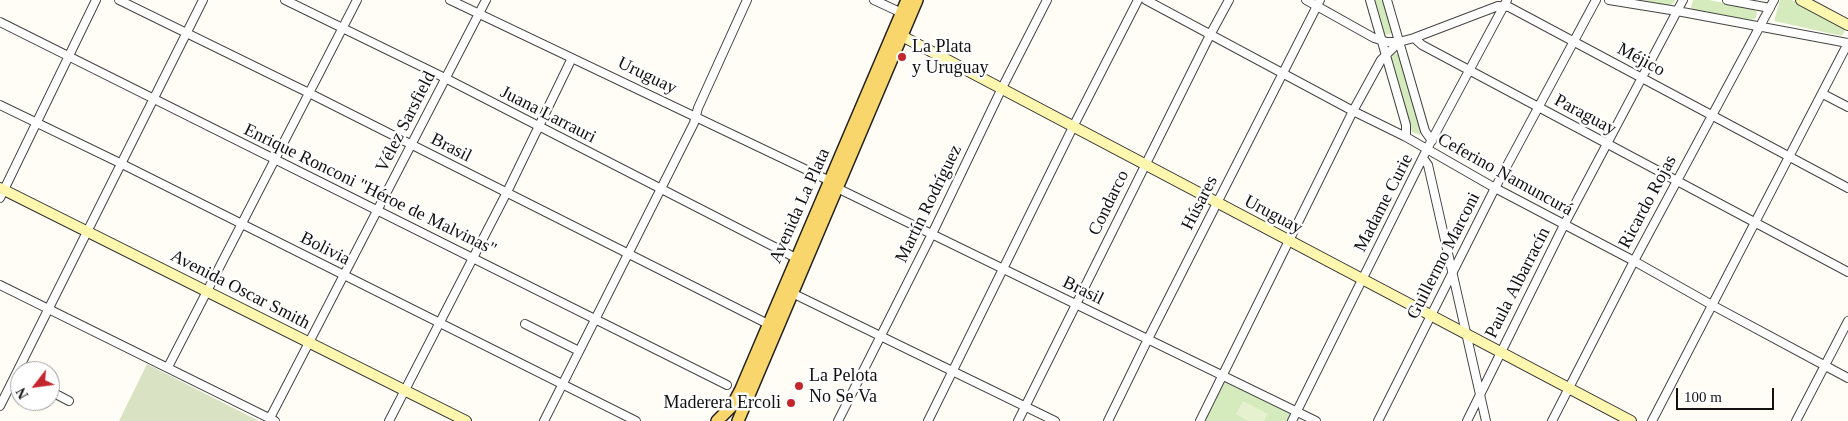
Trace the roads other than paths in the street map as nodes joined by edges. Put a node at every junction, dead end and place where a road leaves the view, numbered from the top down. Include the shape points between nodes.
1 (96, 0) edge
2 (119, 0) edge
3 (203, 0) edge
4 (285, 0) edge
5 (357, 0) edge
6 (450, 0) edge
7 (486, 0) edge
8 (747, 0) edge
9 (874, 0) edge
10 (907, 0) edge
11 (917, 0) edge
12 (1047, 0) edge
13 (1138, 0) edge
14 (1146, 0) edge
15 (1229, 0) edge
16 (1306, 0) edge
17 (1370, 0) edge
18 (1387, 0) edge
19 (1596, 0) edge
20 (1609, 0) edge
21 (1684, 0) edge
22 (1727, 0) edge
23 (1774, 0) edge
24 (1801, 0) edge
25 (1319, 3) edge
26 (1505, 3) edge
27 (1770, 8) junction
28 (1677, 11) junction
29 (902, 13) junction
30 (480, 14) junction
31 (0, 22) edge
32 (1848, 25) edge
33 (1760, 26) junction
34 (342, 29) junction
35 (186, 33) junction
36 (1210, 35) junction
37 (902, 36) junction
38 (1414, 38) junction
39 (1381, 41) junction
40 (1573, 41) junction
41 (1399, 42) junction
42 (1848, 43) edge
43 (1385, 54) junction
44 (69, 56) junction
45 (572, 58) junction
46 (1468, 70) junction
47 (1283, 73) junction
48 (445, 78) junction
49 (1642, 78) junction
50 (1002, 88) junction
51 (309, 93) junction
52 (1822, 94) junction
53 (154, 99) junction
54 (0, 105) edge
55 (1538, 107) junction
56 (1848, 107) edge
57 (1353, 112) junction
58 (1712, 114) junction
59 (696, 117) junction
60 (37, 123) junction
61 (1073, 126) junction
62 (539, 128) junction
63 (1406, 137) junction
64 (1432, 141) junction
65 (1607, 144) junction
66 (412, 145) junction
67 (1427, 149) junction
68 (1789, 157) junction
69 (1423, 158) junction
70 (275, 159) junction
71 (122, 164) junction
72 (1145, 165) junction
73 (1677, 180) junction
74 (833, 185) junction
75 (1495, 188) junction
76 (1848, 188) edge
77 (661, 189) junction
78 (1, 192) edge
79 (507, 192) junction
80 (1217, 203) junction
81 (378, 210) junction
82 (242, 223) junction
83 (1755, 223) junction
84 (1564, 225) junction
85 (88, 232) junction
86 (932, 234) junction
87 (1289, 241) junction
88 (628, 255) junction
89 (473, 257) junction
90 (796, 258) junction
91 (1634, 261) junction
92 (1004, 268) junction
93 (1848, 272) edge
94 (1453, 273) junction
95 (343, 275) junction
96 (1362, 279) junction
97 (0, 285) edge
98 (207, 291) junction
99 (792, 292) junction
100 (1076, 304) junction
101 (1712, 305) junction
102 (49, 309) junction
103 (1431, 315) junction
104 (596, 319) junction
105 (1848, 321) edge
106 (439, 323) junction
107 (525, 324) dead end
108 (768, 324) junction
109 (880, 335) junction
110 (1466, 335) junction
111 (1148, 339) junction
112 (309, 342) junction
113 (579, 351) junction
114 (1500, 353) junction
115 (25, 361) edge
116 (1825, 366) junction
117 (168, 368) junction
118 (952, 371) junction
119 (1223, 376) junction
120 (1848, 378) edge
121 (563, 384) junction
122 (727, 385) dead end
123 (1568, 389) junction
124 (10, 390) edge
125 (405, 390) junction
126 (1480, 395) junction
127 (60, 396) edge
128 (69, 401) dead end
129 (0, 406) edge
130 (1025, 406) junction
131 (1297, 412) junction
132 (272, 420) edge
133 (389, 421) edge
134 (466, 421) edge
135 (544, 421) edge
136 (636, 421) edge
137 (717, 421) edge
138 (738, 421) edge
139 (838, 421) edge
140 (928, 421) edge
141 (1018, 421) edge
142 (1055, 421) edge
143 (1108, 421) edge
144 (1200, 421) edge
145 (1292, 421) edge
146 (1316, 421) edge
147 (1378, 421) edge
148 (1466, 421) edge
149 (1486, 421) edge
150 (1552, 421) edge
151 (1631, 421) edge
152 (1652, 421) edge
153 (1796, 421) edge

1 - 44 street
2 - 35 street, Brasil
3 - 35 street
4 - 34 street, Juana Larrauri
5 - 34 street
6 - 30 street, Uruguay
7 - 30 street, Vélez Sarsfield
8 - 59 street
9 - 29 street
10 - 29 main road, Avenida La Plata
11 - 37 main road, Avenida La Plata
12 - 50 street, Martín Rodríguez
13 - 61 street
14 - 36 street, Ceferino Namuncurá
15 - 36 street, Condarco
16 - 25 street
17 - 39 street
18 - 41 street
19 - 40 street, Guillermo Marconi
20 - 28 street
21 - 28 street, Paula Albarracín
22 - 27 street
23 - 27 street, Ricardo Rojas
24 - 32 street
25 - 39 street
25 - 47 street, Húsares
26 - 38 street
26 - 40 street, Méjico
26 - 46 street, Madame Curie
27 - 33 street, Ricardo Rojas
28 - 33 street
28 - 49 street, Paula Albarracín
29 - 74 main road, Avenida La Plata
30 - 45 street, Uruguay
30 - 48 street, Vélez Sarsfield
31 - 44 street, Enrique Ronconi "Héroe de Malvinas"
33 - 42 street
33 - 58 street, Ricardo Rojas
34 - 48 street, Juana Larrauri
34 - 51 street
35 - 51 street, Brasil
35 - 53 street
36 - 47 street, Ceferino Namuncurá
36 - 72 street, Condarco
37 - 50 street, Uruguay
37 - 74 main road, Avenida La Plata
38 - 41 street
38 - 46 street, Paraguay
39 - 41 street
39 - 43 street
40 - 49 street, Méjico
40 - 55 street, Guillermo Marconi
41 - 43 street
41 - 64 street via 1425,131
42 - 52 street
43 - 57 street
43 - 63 street via 1406,126
44 - 53 street, Enrique Ronconi "Héroe de Malvinas"
44 - 60 street
45 - 59 street, Uruguay
45 - 62 street
46 - 55 street, Paraguay
46 - 64 street, Madame Curie
47 - 57 street, Ceferino Namuncurá
47 - 80 street, Húsares
48 - 62 street, Juana Larrauri
48 - 66 street, Vélez Sarsfield
49 - 58 street, Méjico
49 - 65 street, Paula Albarracín
50 - 61 street, Uruguay
50 - 86 street, Martín Rodríguez
51 - 66 street, Brasil
51 - 70 street
52 - 56 street
52 - 68 street
53 - 70 street, Enrique Ronconi "Héroe de Malvinas"
53 - 71 street
54 - 60 street, Bolivia
55 - 65 street, Paraguay
55 - 75 street, Guillermo Marconi
57 - 63 street, Ceferino Namuncurá
57 - 87 street
58 - 68 street, Méjico
58 - 73 street, Ricardo Rojas
59 - 74 street, Uruguay
59 - 77 street
60 - 71 street, Bolivia
60 - 78 street
61 - 72 street, Uruguay
61 - 92 street
62 - 77 street, Juana Larrauri
62 - 79 street
63 - 67 street, Ceferino Namuncurá
64 - 67 street, Madame Curie
65 - 73 street, Paraguay
65 - 84 street, Paula Albarracín
66 - 79 street, Brasil
66 - 81 street, Vélez Sarsfield
67 - 69 street, Madame Curie
67 - 75 street, Ceferino Namuncurá
68 - 76 street, Méjico
68 - 83 street
69 - 94 street via 1428,165
69 - 96 street, Madame Curie
70 - 81 street, Enrique Ronconi "Héroe de Malvinas"
70 - 82 street
71 - 82 street, Bolivia
71 - 85 street
72 - 80 street, Uruguay
72 - 100 street, Condarco
73 - 83 street, Paraguay
73 - 91 street, Ricardo Rojas
74 - 86 street, Brasil
74 - 90 main road, Avenida La Plata
74 - 99 main road, Avenida La Plata
75 - 84 street, Ceferino Namuncurá
75 - 94 street, Guillermo Marconi
77 - 88 street
77 - 90 street, Juana Larrauri
78 - 85 street, Avenida Oscar Smith
79 - 88 street, Brasil
79 - 89 street
80 - 87 street, Uruguay
80 - 111 street, Húsares
81 - 89 street, Enrique Ronconi "Héroe de Malvinas"
81 - 95 street, Vélez Sarsfield
82 - 95 street, Bolivia
82 - 98 street
83 - 93 street, Paraguay
83 - 101 street
84 - 91 street, Ceferino Namuncurá
84 - 114 street, Paula Albarracín
85 - 98 street, Avenida Oscar Smith
85 - 102 street
86 - 92 street, Brasil
86 - 109 street, Martín Rodríguez
87 - 96 street, Uruguay
87 - 119 street
88 - 104 street
88 - 108 street, Brasil
89 - 104 street, Enrique Ronconi "Héroe de Malvinas"
89 - 106 street
90 - 108 main road, Avenida La Plata
91 - 101 street, Ceferino Namuncurá
91 - 123 street, Ricardo Rojas
92 - 100 street, Brasil
92 - 118 street
94 - 103 street, Guillermo Marconi
94 - 110 street
95 - 106 street, Bolivia
95 - 112 street, Vélez Sarsfield
96 - 103 street, Uruguay
96 - 131 street, Madame Curie
97 - 102 street
98 - 112 street, Avenida Oscar Smith
98 - 117 street
99 - 109 street
99 - 138 main road, Avenida La Plata
100 - 111 street, Brasil
100 - 130 street, Condarco
101 - 116 street, Ceferino Namuncurá
101 - 152 street
102 - 115 street
102 - 117 street
103 - 110 street, Uruguay
103 - 147 street, Guillermo Marconi
104 - 113 street
104 - 122 street, Enrique Ronconi "Héroe de Malvinas"
105 - 116 street
106 - 121 street, Bolivia
106 - 125 street
107 - 113 street
108 - 137 main road, Avenida La Plata via 738,396
109 - 118 street
109 - 139 street, Martín Rodríguez
110 - 114 street, Uruguay
110 - 126 street
111 - 119 street, Brasil
111 - 143 street, Húsares
112 - 125 street, Avenida Oscar Smith
112 - 132 street, Vélez Sarsfield
113 - 121 street
114 - 123 street, Uruguay
114 - 126 street, Paula Albarracín
116 - 120 street, Ceferino Namuncurá
116 - 153 street
117 - 132 street
118 - 130 street
118 - 140 street
119 - 131 street, Brasil
119 - 144 street
121 - 135 street
121 - 136 street, Bolivia
123 - 150 street, Ricardo Rojas
123 - 151 street, Uruguay
124 - 129 street
125 - 133 street
125 - 134 street, Avenida Oscar Smith
126 - 148 street, Paula Albarracín
126 - 149 street
127 - 128 street
130 - 141 street, Condarco
130 - 142 street
131 - 145 street, Madame Curie
131 - 146 street, Brasil

